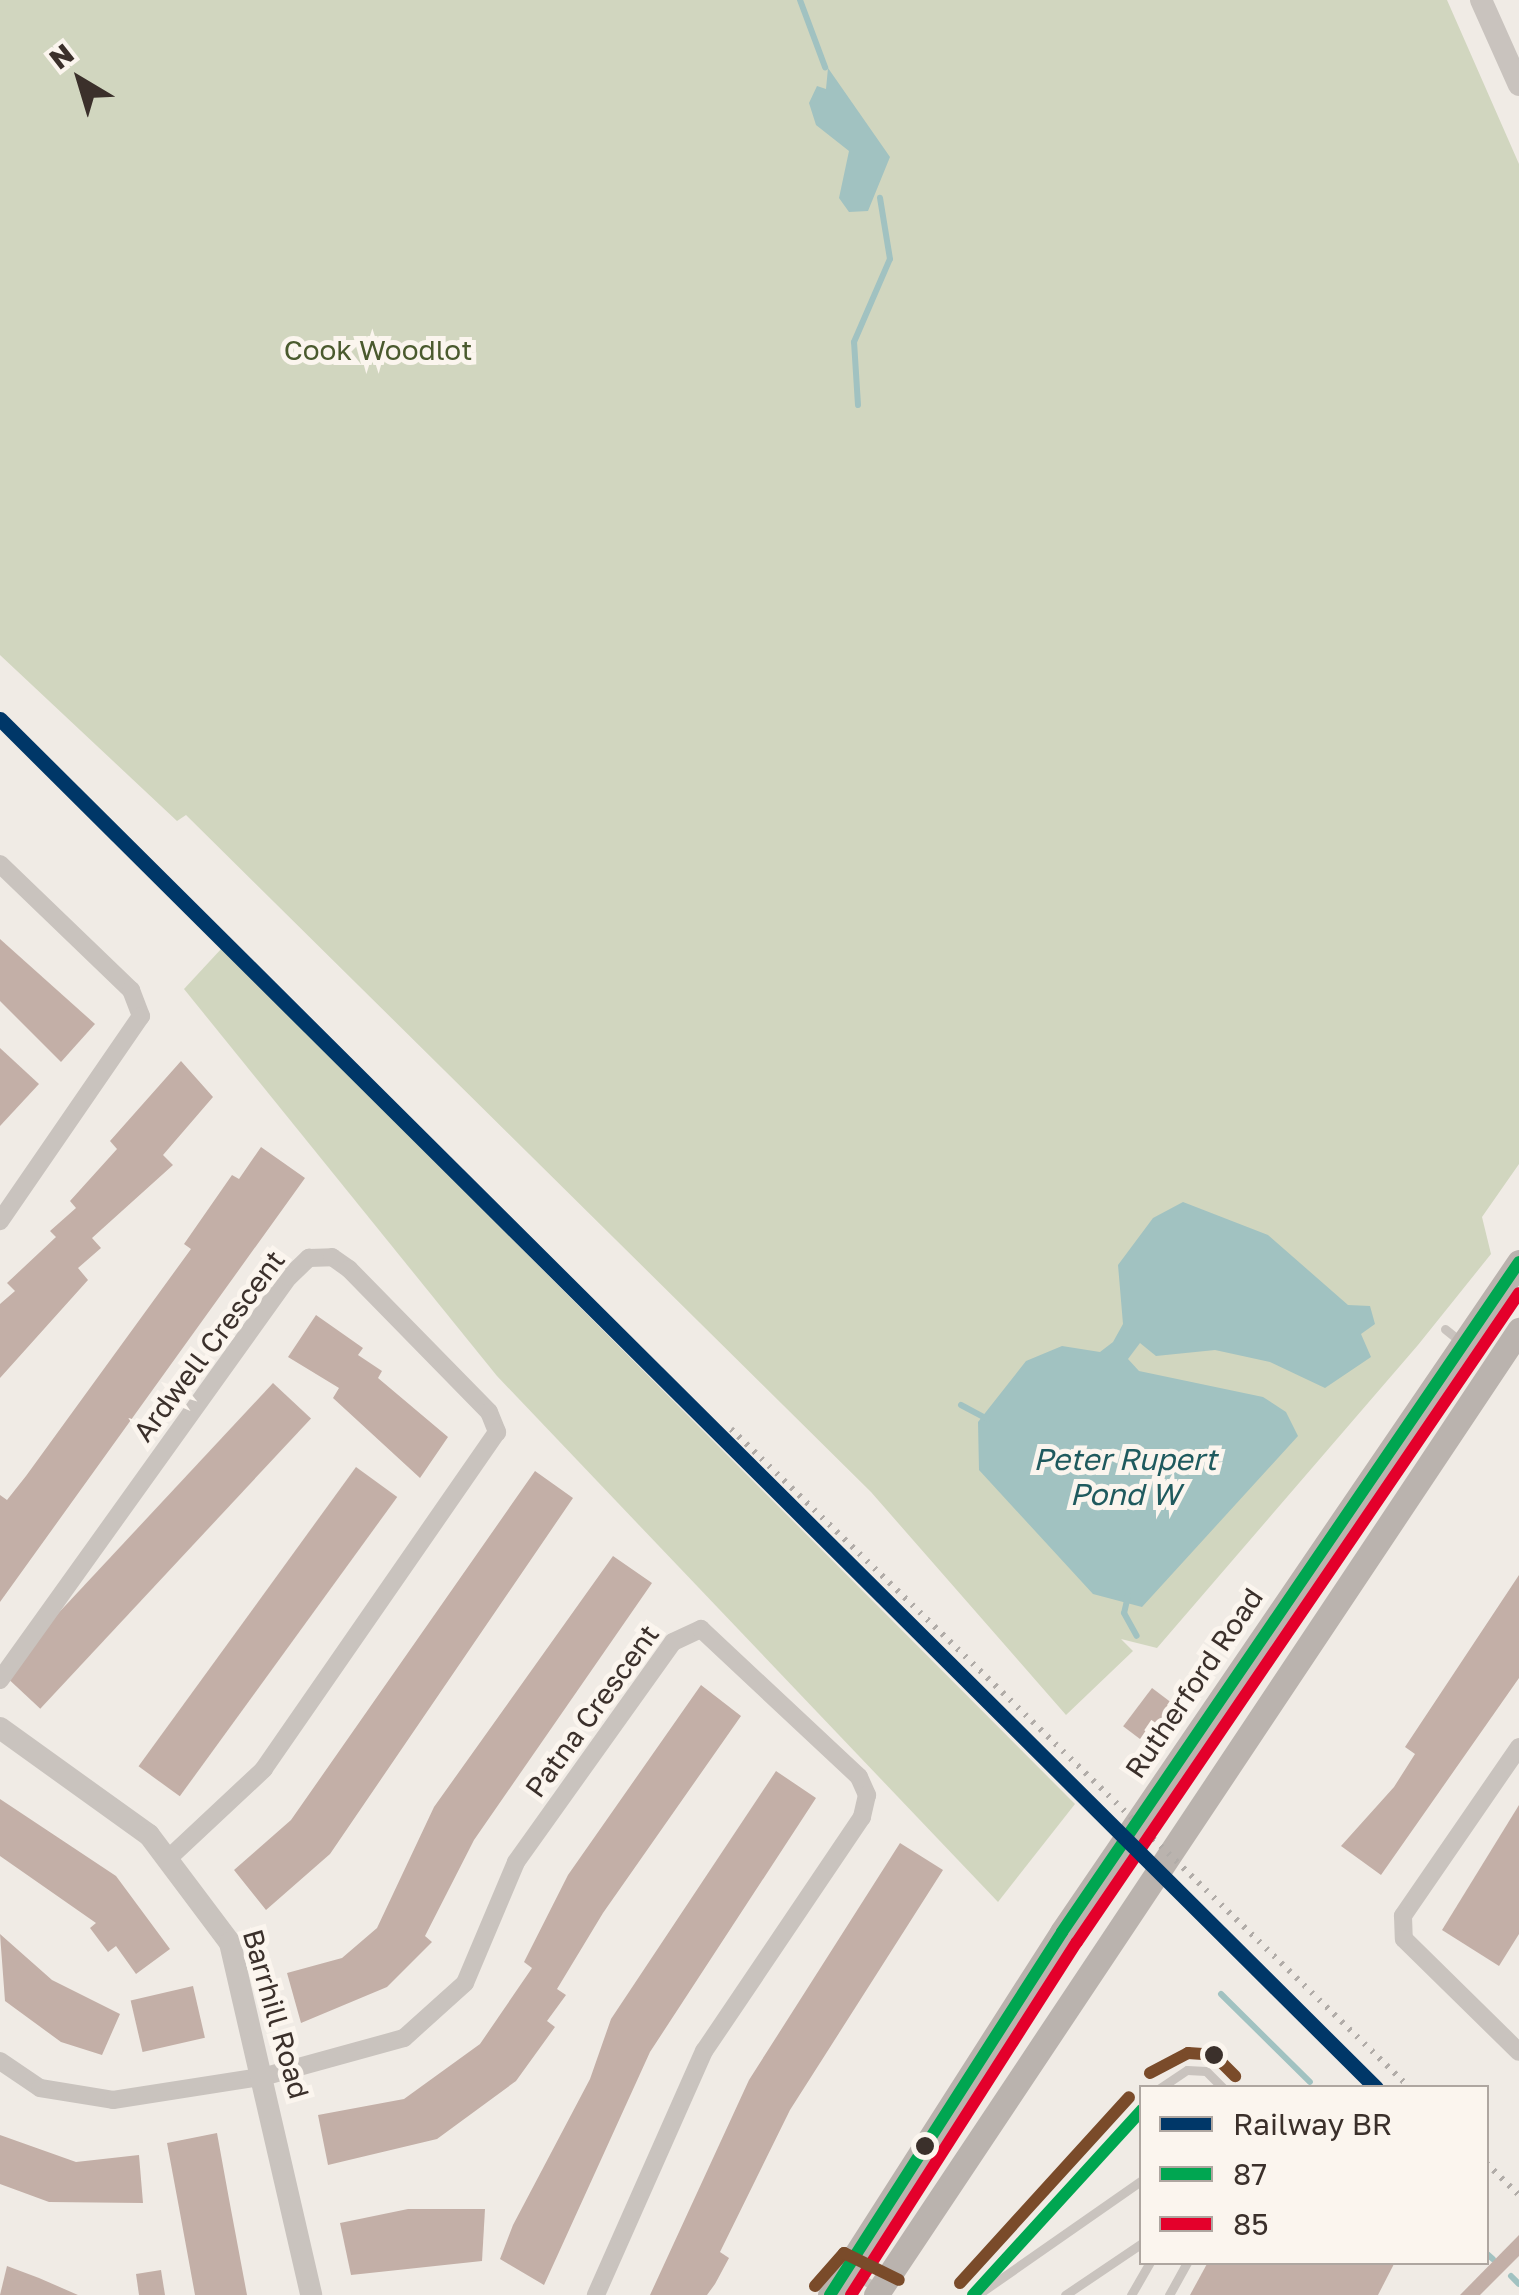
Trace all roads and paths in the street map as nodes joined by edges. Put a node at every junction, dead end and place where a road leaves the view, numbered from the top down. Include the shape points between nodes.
1 (1482, 0) edge
2 (1519, 85) edge
3 (0, 864) edge
4 (0, 1221) edge
5 (1519, 1262) edge
6 (1519, 1330) edge
7 (0, 1680) edge
8 (0, 1728) edge
9 (1519, 1747) edge
10 (171, 1856) junction
11 (1519, 2052) edge
12 (0, 2061) edge
13 (266, 2076) junction
14 (1164, 2085) edge
15 (1220, 2085) edge
16 (1139, 2111) edge
17 (1139, 2182) edge
18 (1139, 2245) edge
19 (1148, 2265) edge
20 (1185, 2265) edge
21 (846, 2270) junction
22 (882, 2293) edge
23 (311, 2295) edge
24 (596, 2295) edge
25 (830, 2295) edge
26 (975, 2295) edge
27 (1064, 2295) edge
28 (1131, 2295) edge
29 (1169, 2295) edge

1 - 2 street
3 - 4 street via 131,990 141,1016
5 - 21 main road, Rutherford Road via 1454,1336
6 - 22 main road
7 - 10 street, Ardwell Crescent via 289,1277 309,1258 332,1257 348,1269 490,1412 497,1432 264,1768
8 - 10 street, Barrhill Road
9 - 11 street via 1403,1916 1404,1939
10 - 13 street, Barrhill Road via 230,1943
12 - 13 street via 76,2099
13 - 23 street, Barrhill Road
13 - 24 street, Patna Crescent via 370,2052 440,2012 465,1983 516,1862 673,1642 688,1630 717,1638 860,1776 867,1795 862,1817 704,2050
14 - 15 lane via 1187,2070 1206,2071
16 - 26 lane
17 - 26 lane
18 - 27 lane
19 - 28 lane
20 - 29 lane
21 - 22 lane
21 - 25 main road, Rutherford Road

